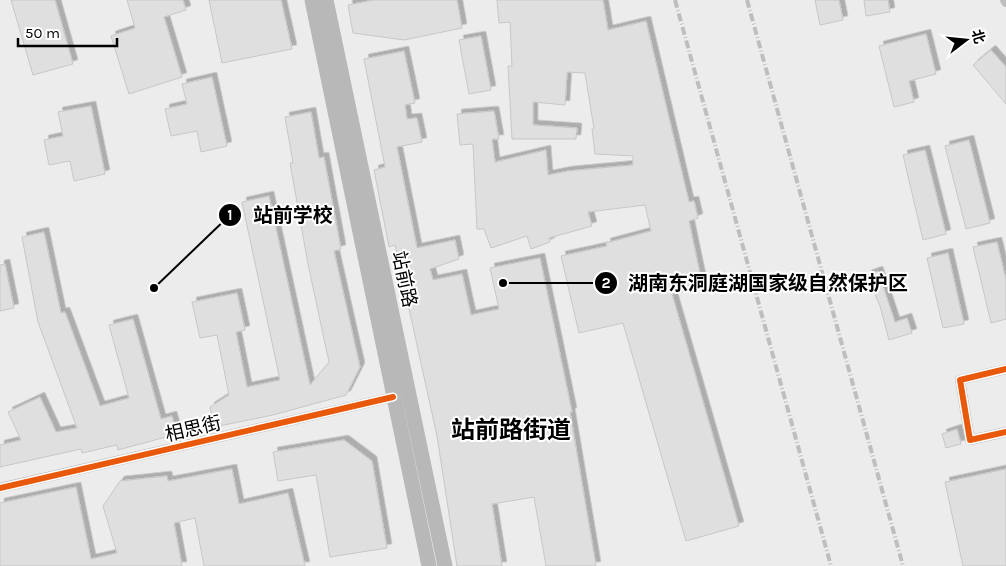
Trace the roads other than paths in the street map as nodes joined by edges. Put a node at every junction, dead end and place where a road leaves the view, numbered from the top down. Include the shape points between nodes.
1 (312, 0) edge
2 (326, 0) edge
3 (1006, 369) edge
4 (393, 397) junction
5 (1006, 432) edge
6 (0, 488) edge
7 (429, 566) edge
8 (445, 566) edge

1 - 4 main road, 站前路
2 - 8 main road, 站前路
3 - 5 street via 960,380 970,440
4 - 6 street, 相思街
4 - 7 main road, 站前路

